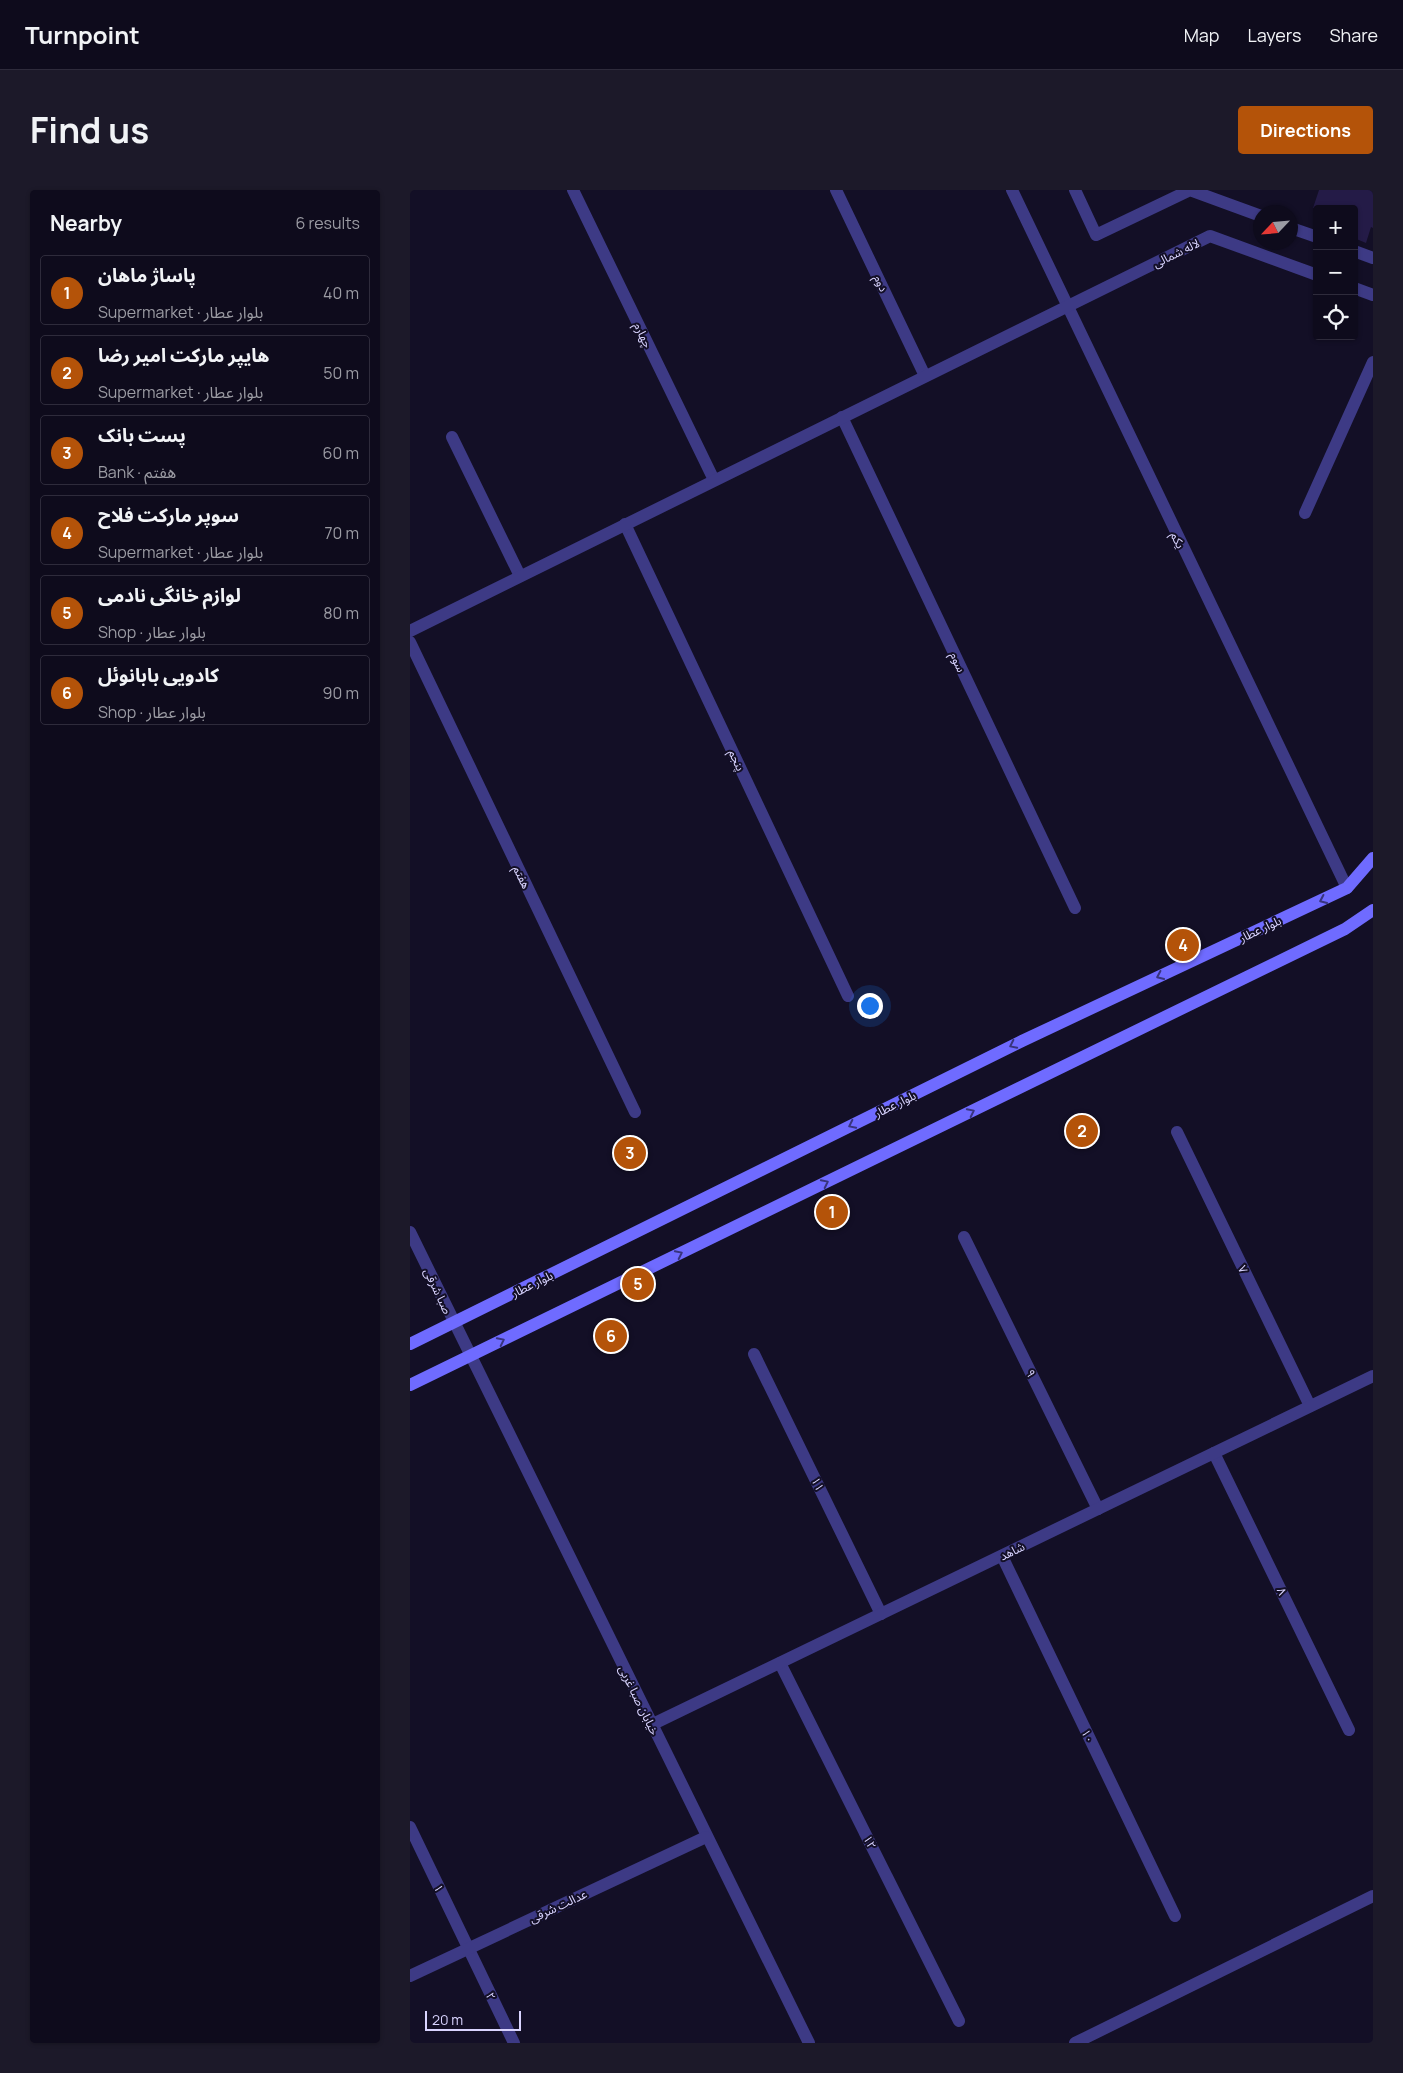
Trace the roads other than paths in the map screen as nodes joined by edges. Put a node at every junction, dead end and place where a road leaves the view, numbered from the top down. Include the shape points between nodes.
1 (572, 190) edge
2 (836, 190) edge
3 (1012, 190) edge
4 (1075, 190) edge
5 (1253, 213) edge
6 (1298, 231) edge
7 (1313, 236) edge
8 (1358, 252) edge
9 (1373, 258) edge
10 (1313, 274) edge
11 (1358, 289) edge
12 (1373, 295) edge
13 (1067, 306) junction
14 (1373, 362) edge
15 (925, 376) junction
16 (842, 417) junction
17 (452, 436) dead end
18 (714, 480) junction
19 (1305, 512) dead end
20 (625, 524) junction
21 (520, 576) junction
22 (410, 631) edge
23 (410, 642) edge
24 (1373, 858) edge
25 (1347, 888) junction
26 (1075, 908) dead end
27 (1373, 910) edge
28 (848, 996) dead end
29 (635, 1112) dead end
30 (1177, 1132) dead end
31 (410, 1232) edge
32 (964, 1237) dead end
33 (454, 1323) junction
34 (410, 1344) edge
35 (754, 1354) dead end
36 (470, 1356) junction
37 (1373, 1376) edge
38 (410, 1385) edge
39 (1310, 1406) junction
40 (1214, 1453) junction
41 (1098, 1509) junction
42 (1002, 1556) junction
43 (881, 1614) junction
44 (780, 1663) junction
45 (652, 1725) junction
46 (1349, 1730) dead end
47 (410, 1826) edge
48 (706, 1837) junction
49 (1373, 1896) edge
50 (1175, 1916) dead end
51 (469, 1949) junction
52 (410, 1976) edge
53 (959, 2021) dead end
54 (514, 2043) edge
55 (809, 2043) edge
56 (1075, 2043) edge

1 - 18 street, چهارم
2 - 15 street, دوم
3 - 13 street, یکم
4 - 5 street via 1096,235 1190,190
6 - 7 street
8 - 9 street
10 - 13 street, لاله شمالی via 1210,236
11 - 12 street
13 - 15 street, لاله شمالی
13 - 25 street, یکم
14 - 19 street
15 - 16 street, لاله شمالی
16 - 18 street, لاله شمالی
16 - 26 street, سوم
17 - 21 street
18 - 20 street, لاله شمالی
20 - 21 street, لاله شمالی
20 - 28 street, پنجم
21 - 22 street, لاله شمالی
23 - 29 street, هفتم
24 - 25 street, بلوار عطار
25 -> 33 street, بلوار عطار via 1022,1041
36 -> 27 street via 1345,929
30 - 39 street, ۷
31 - 33 street, صبا شرقی
32 - 41 street, ۹
33 - 34 street, بلوار عطار
33 - 36 street, صبا شرقی
35 - 43 street, ۱۱
36 - 38 street
36 - 45 street, خیابان صبا غربی
37 - 39 street, شاهد
39 - 40 street, شاهد
40 - 41 street, شاهد
40 - 46 street, ۸
41 - 42 street, شاهد
42 - 43 street, شاهد
42 - 50 street, ۱۰
43 - 44 street, شاهد
44 - 45 street, شاهد
44 - 53 street, ۱۲
45 - 48 street, خیابان صبا غربی
47 - 51 street, ۱
48 - 51 street, عدالت شرقی
48 - 55 street, خیابان صبا غربی
49 - 56 street
51 - 52 street, عدالت شرقی
51 - 54 street, ۲

